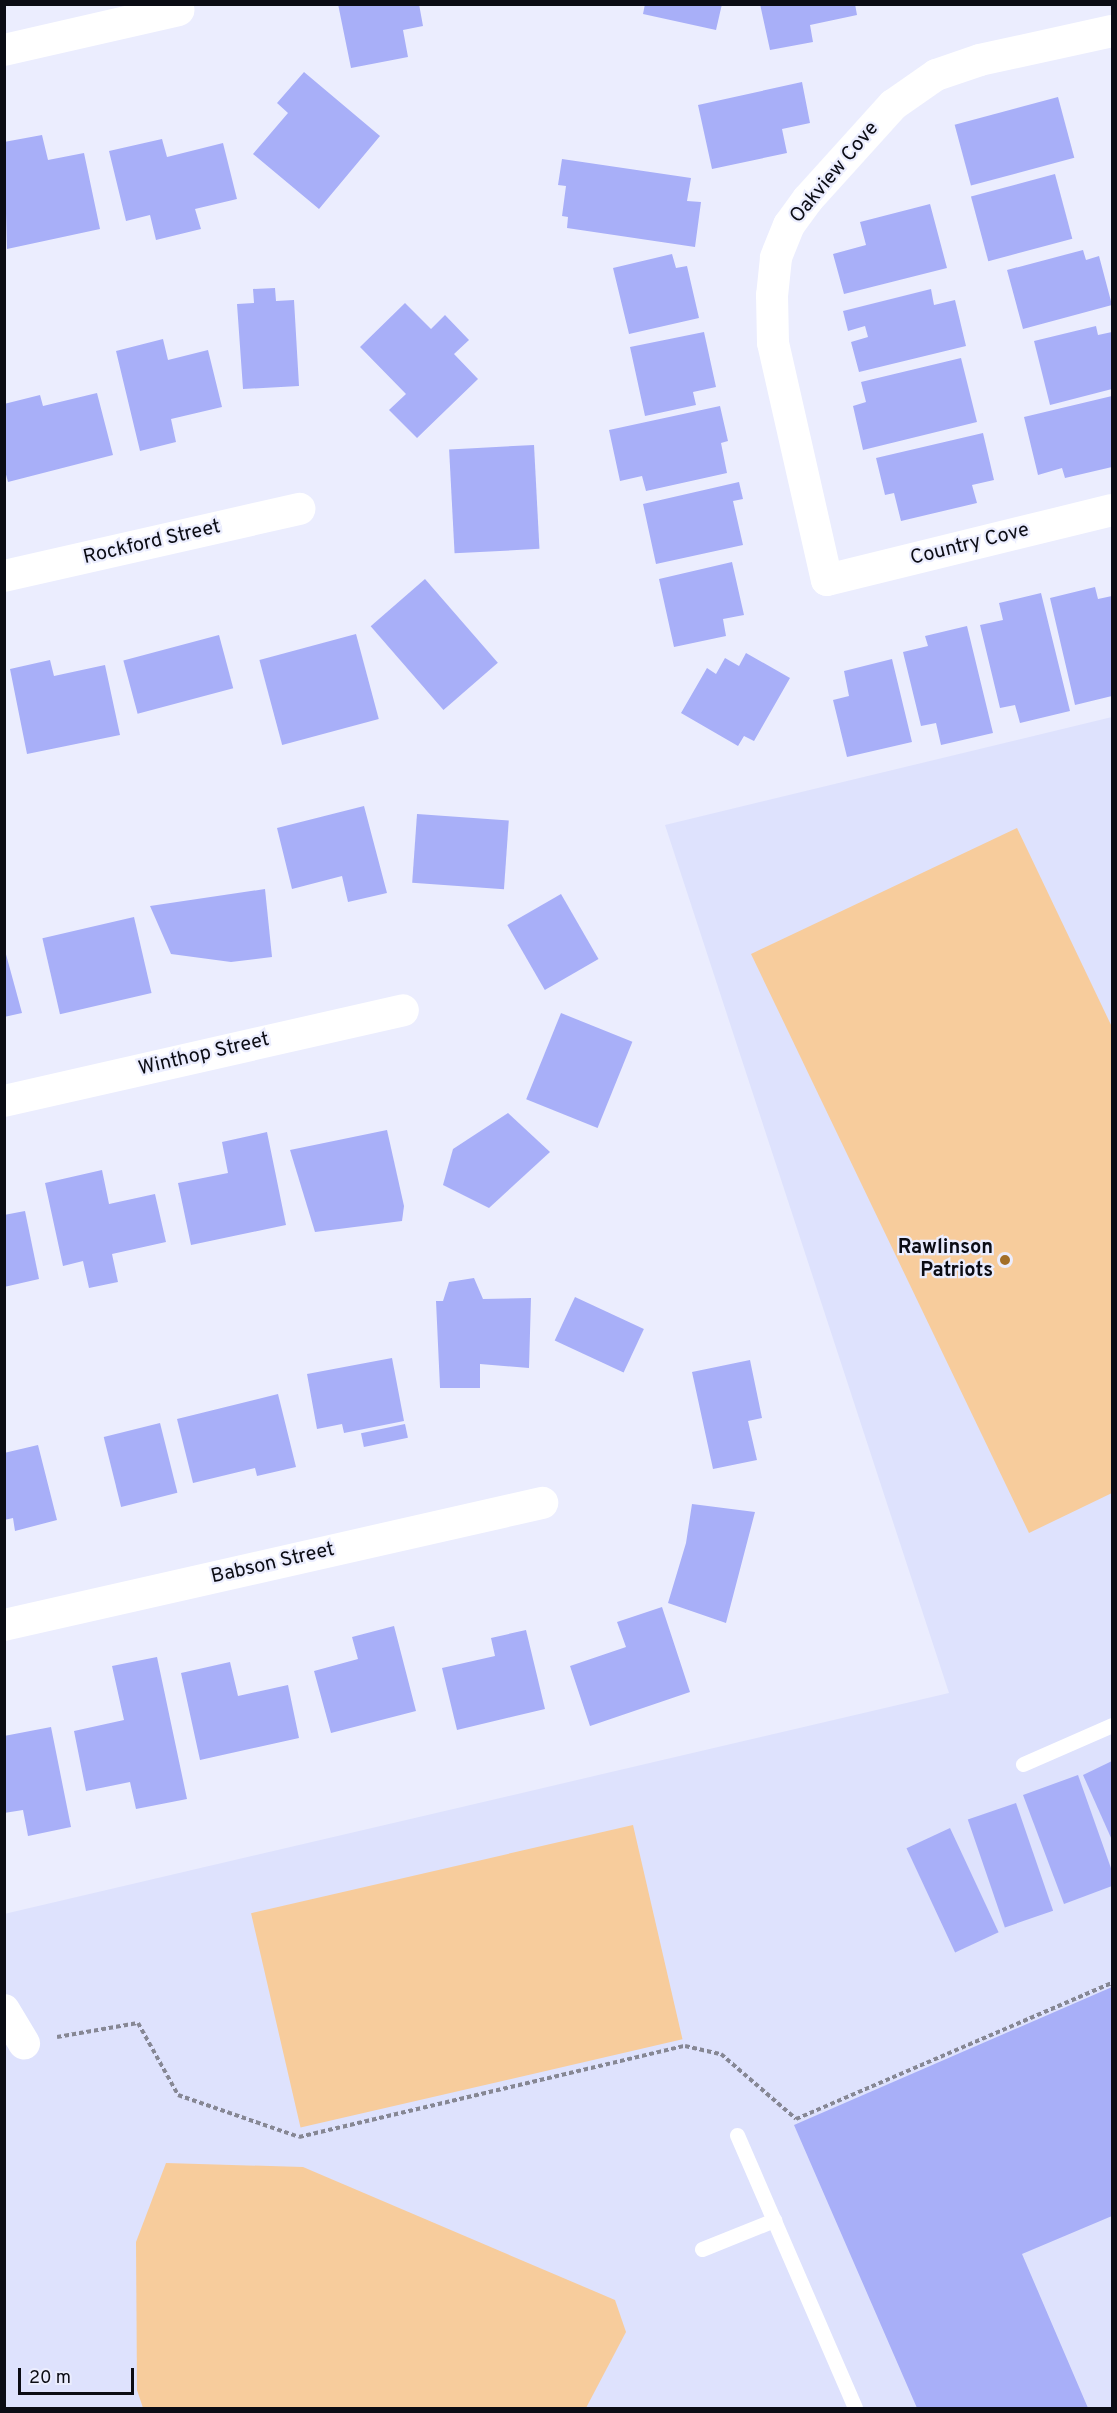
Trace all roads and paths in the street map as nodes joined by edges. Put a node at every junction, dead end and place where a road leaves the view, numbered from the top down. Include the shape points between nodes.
1 (178, 10) dead end
2 (1113, 31) edge
3 (4, 50) edge
4 (300, 509) dead end
5 (1113, 510) edge
6 (4, 576) edge
7 (827, 580) joint
8 (403, 1010) dead end
9 (4, 1101) edge
10 (542, 1503) dead end
11 (4, 1625) edge
12 (1113, 1725) edge
13 (1023, 1764) dead end
14 (1113, 1983) edge
15 (4, 2010) edge
16 (24, 2043) joint
17 (737, 2135) dead end
18 (774, 2220) junction
19 (702, 2249) dead end
20 (855, 2409) edge

1 - 3 street
2 - 7 street, Oakview Cove via 980,60 936,75 893,105 789,225 777,258 772,295 773,344
4 - 6 street, Rockford Street
5 - 7 street, Country Cove
8 - 9 street, Winthop Street
10 - 11 street, Babson Street
12 - 13 lane
14 - 16 path via 796,2119 721,2054 685,2046 299,2137 178,2096 138,2023
15 - 16 street
17 - 18 lane
18 - 19 lane
18 - 20 lane

